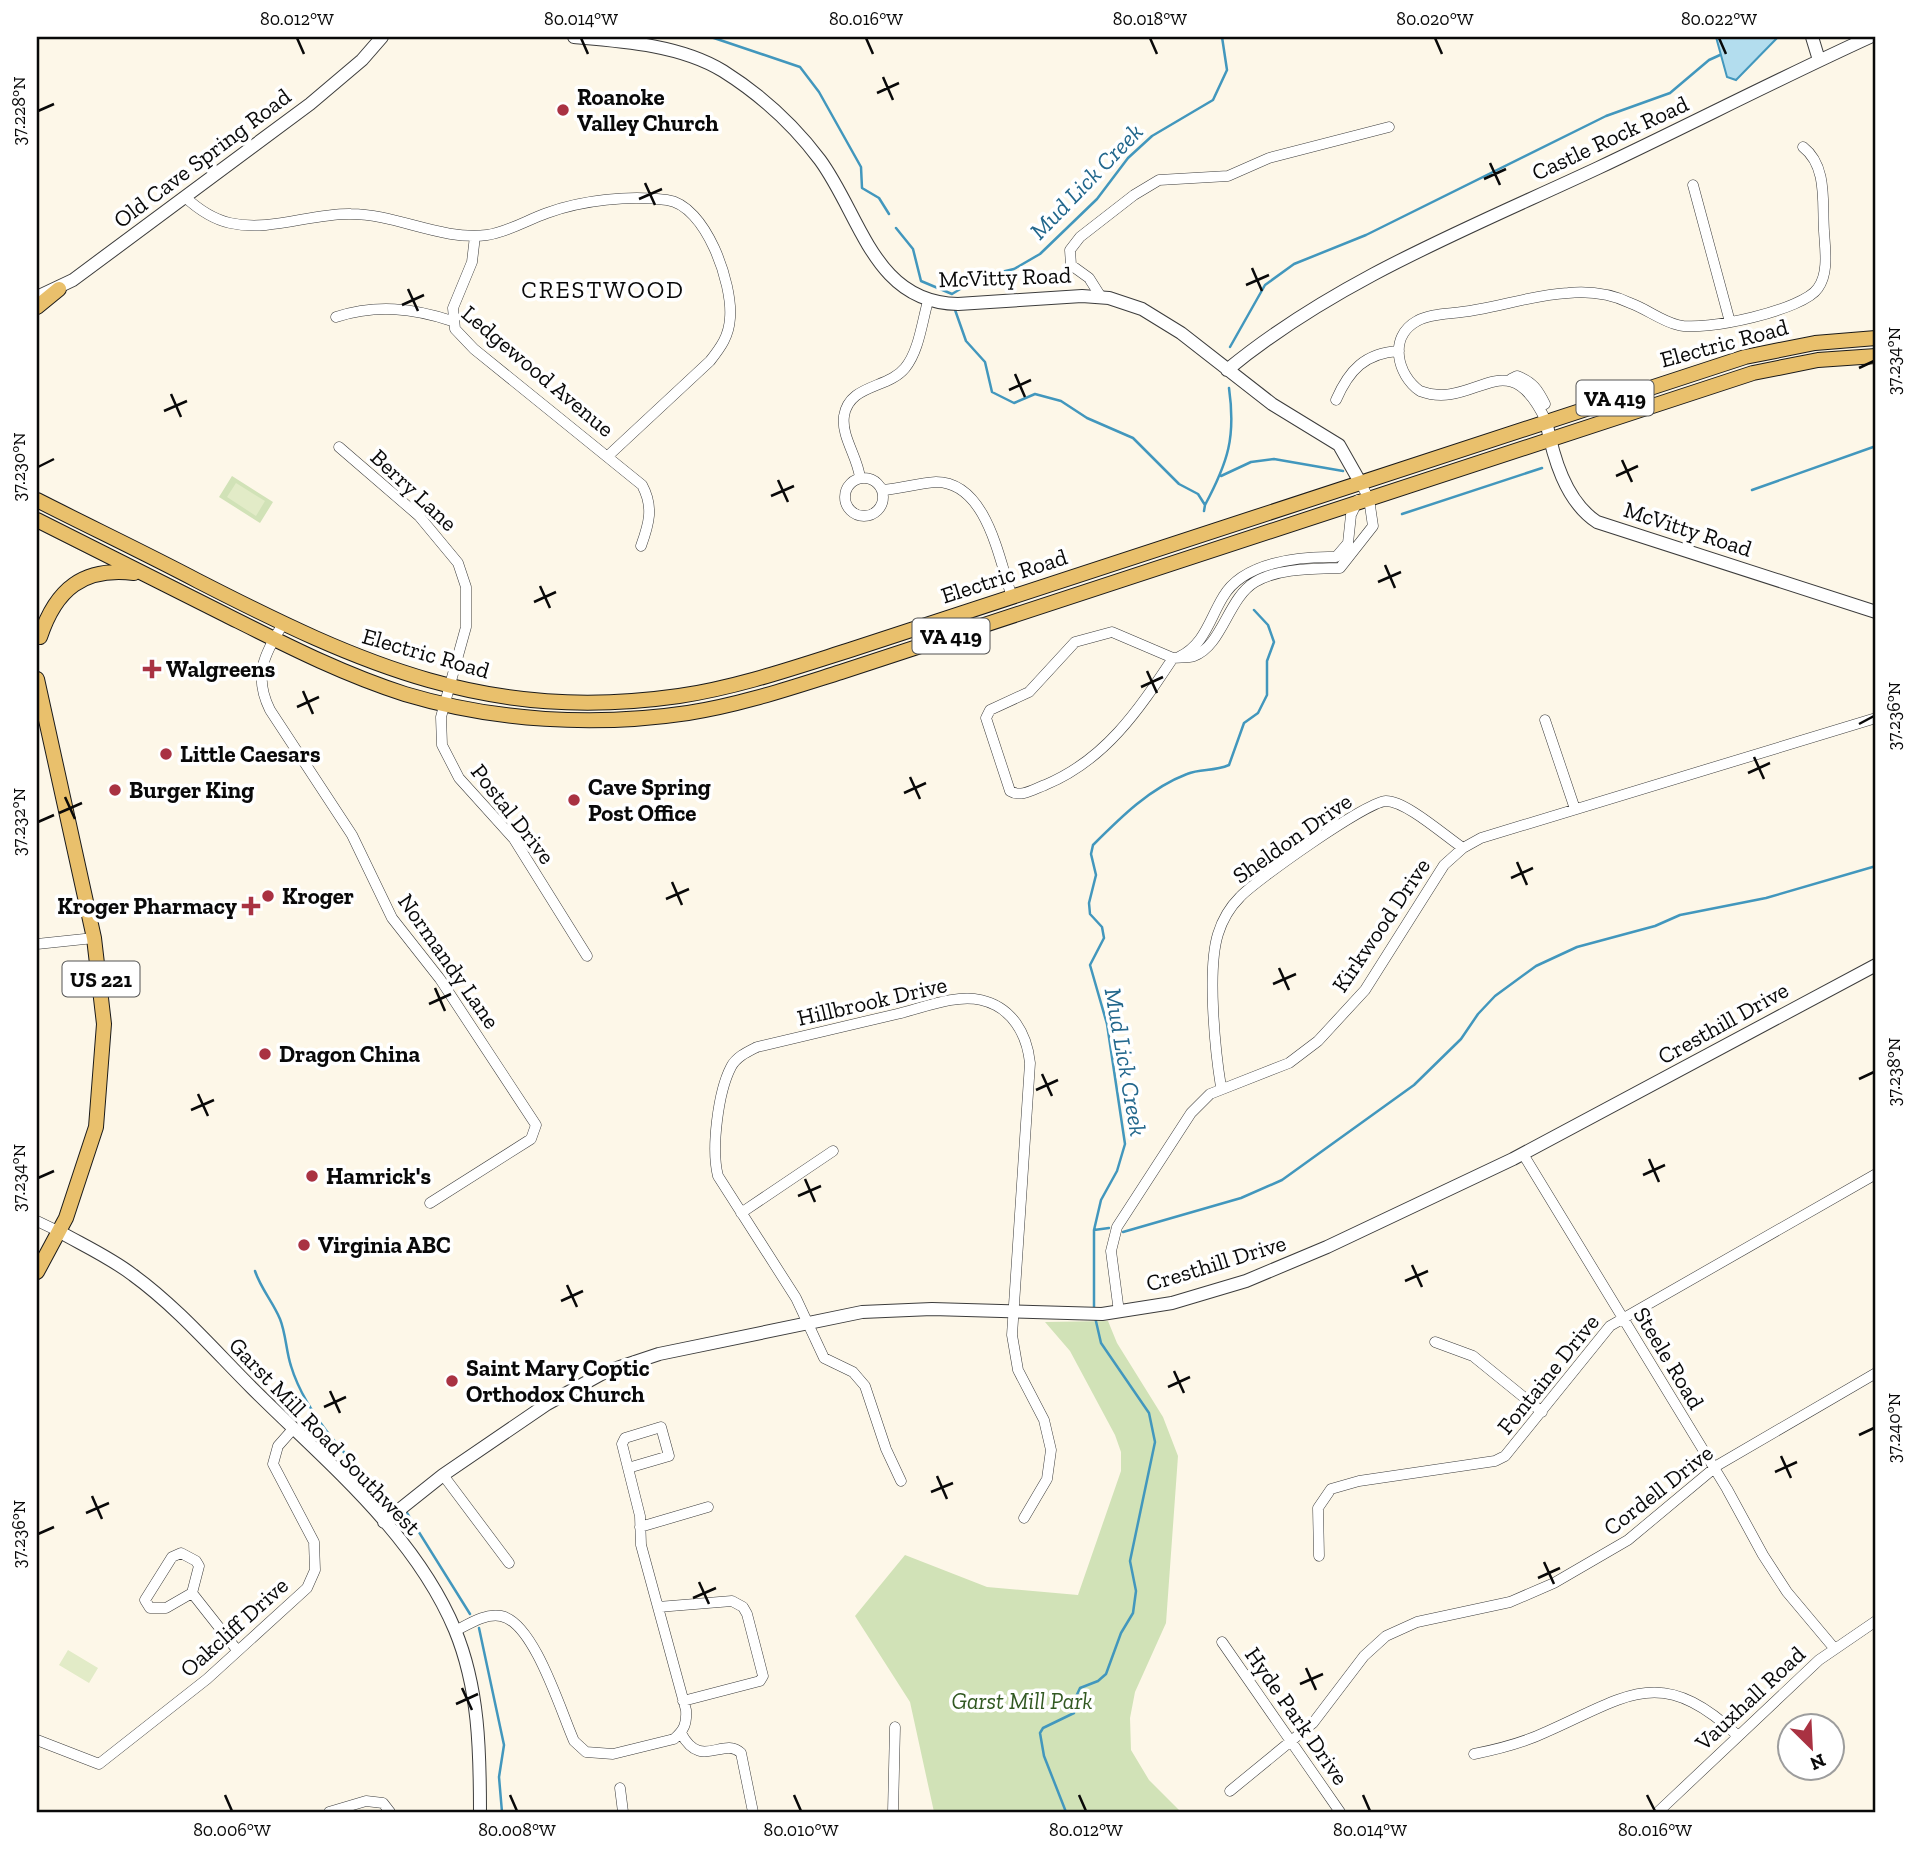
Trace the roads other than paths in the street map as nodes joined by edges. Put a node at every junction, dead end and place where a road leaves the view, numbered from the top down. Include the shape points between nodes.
1 (382, 37) edge
2 (574, 37) edge
3 (1812, 37) edge
4 (1870, 37) edge
5 (1819, 60) junction
6 (1389, 127) dead end
7 (1803, 147) dead end
8 (1693, 185) dead end
9 (185, 197) junction
10 (475, 236) junction
11 (59, 289) junction
12 (37, 297) edge
13 (1101, 297) junction
14 (928, 301) junction
15 (37, 307) edge
16 (336, 317) dead end
17 (452, 321) junction
18 (1730, 322) junction
19 (1876, 338) edge
20 (1399, 351) junction
21 (1876, 356) edge
22 (1227, 370) junction
23 (1336, 400) dead end
24 (1546, 421) junction
25 (1550, 439) junction
26 (339, 447) dead end
27 (609, 455) junction
28 (860, 478) junction
29 (1360, 482) junction
30 (882, 490) junction
31 (37, 500) edge
32 (1363, 501) junction
33 (37, 520) edge
34 (641, 546) dead end
35 (143, 574) junction
36 (1012, 597) junction
37 (1876, 612) edge
38 (37, 619) edge
39 (283, 624) junction
40 (274, 639) junction
41 (38, 642) edge
42 (1173, 658) junction
43 (37, 679) edge
44 (449, 687) junction
45 (444, 704) junction
46 (1876, 718) edge
47 (1545, 720) dead end
48 (1575, 809) junction
49 (1463, 848) junction
50 (94, 938) junction
51 (37, 944) edge
52 (587, 956) dead end
53 (1876, 965) edge
54 (1221, 1087) junction
55 (833, 1151) dead end
56 (1523, 1154) junction
57 (1876, 1174) edge
58 (430, 1203) dead end
59 (741, 1213) junction
60 (37, 1221) edge
61 (61, 1232) junction
62 (37, 1272) edge
63 (1012, 1310) junction
64 (1119, 1312) junction
65 (1621, 1318) junction
66 (807, 1324) junction
67 (1435, 1342) dead end
68 (1876, 1373) edge
69 (1542, 1412) junction
70 (293, 1429) junction
71 (628, 1468) junction
72 (1713, 1468) junction
73 (443, 1475) junction
74 (901, 1481) dead end
75 (708, 1507) dead end
76 (1024, 1518) dead end
77 (384, 1521) junction
78 (640, 1527) junction
79 (1319, 1556) dead end
80 (509, 1563) dead end
81 (192, 1593) junction
82 (658, 1607) junction
83 (1876, 1621) edge
84 (455, 1631) junction
85 (1222, 1642) dead end
86 (1834, 1648) junction
87 (237, 1650) junction
88 (683, 1701) junction
89 (895, 1727) dead end
90 (681, 1732) junction
91 (1737, 1735) junction
92 (37, 1740) edge
93 (1291, 1742) junction
94 (1474, 1754) dead end
95 (620, 1788) dead end
96 (1230, 1791) dead end
97 (329, 1812) edge
98 (390, 1812) edge
99 (480, 1812) edge
100 (623, 1812) edge
101 (753, 1812) edge
102 (893, 1812) edge
103 (1340, 1812) edge
104 (1658, 1812) edge

1 - 9 street, Old Cave Spring Road via 344,77
2 - 14 street, McVitty Road via 687,55 720,69 766,102 802,136 822,163 882,267 904,289
3 - 5 street
4 - 5 street, Castle Rock Road
5 - 22 street, Castle Rock Road via 1398,263 1273,335
6 - 13 street via 1269,158 1228,176 1172,177 1147,186 1080,237 1070,250 1070,265 1089,278
7 - 18 street via 1814,157 1821,175 1823,279 1805,301
8 - 18 street
9 - 10 street via 217,219 243,225 352,214
9 - 11 street, Old Cave Spring Road
10 - 17 street via 472,262 453,307
10 - 27 street via 498,233 559,209 613,201 673,201 699,220 728,295 726,339 710,361
11 - 12 street, Old Cave Spring Road
11 - 15 main road
13 - 14 street, McVitty Road via 952,304
13 - 22 street, McVitty Road via 1156,316
14 - 28 street via 910,361 889,380 861,391 846,409 844,427
16 - 17 street, Ledgewood Avenue via 396,308
17 - 27 street, Ledgewood Avenue via 465,341
18 - 20 street via 1680,326 1623,300 1587,292 1566,293 1425,317 1406,331
19 - 24 main road, Electric Road / VA 419 via 1815,343 1745,357
20 - 23 street via 1367,358 1349,375
20 - 24 street via 1404,376 1429,394 1449,394 1517,376 1528,380 1546,406
21 - 25 main road, Electric Road / VA 419 via 1818,360 1753,373
22 - 29 street, McVitty Road via 1339,445
24 - 25 street, McVitty Road
24 - 29 main road, Electric Road / VA 419
25 - 32 main road, Electric Road / VA 419
25 - 37 street, McVitty Road via 1572,497 1597,522
26 - 44 street, Berry Lane via 418,516 458,563 467,610
27 - 34 street, Ledgewood Avenue via 647,494 650,516
28 - 30 street via 873,480
28 - 30 street via 846,492 847,505 855,514 868,516 878,510
29 - 32 street
29 - 36 main road, Electric Road / VA 419
30 - 36 street via 935,482 952,485 970,496 984,517
31 - 39 main road, Electric Road / VA 419
32 - 42 street via 1351,515 1348,543 1336,557 1302,558 1244,576 1227,590 1203,637
32 - 42 street via 1373,526 1340,568 1255,582 1241,593 1204,649 1194,656
32 - 45 main road, Electric Road / VA 419 via 854,668 724,706 657,717 579,720 506,715
33 - 35 main road, Electric Road / VA 419
35 - 40 main road, Electric Road / VA 419
35 - 41 main road via 113,570 73,584 48,614
36 - 44 main road, Electric Road / VA 419 via 754,680 681,695 614,702 557,701
38 - 41 main road
39 - 40 street, Normandy Lane
39 - 44 main road, Electric Road / VA 419 via 375,665
40 - 45 main road, Electric Road / VA 419 via 363,680
40 - 58 street, Normandy Lane via 265,652 260,676 270,710 352,835 391,918 440,979 536,1125 531,1139
42 - 42 street via 1132,717 1093,759 1031,791 1014,794 1007,789 987,714 1029,692 1067,648 1086,637 1112,632
43 - 50 main road, US 221
44 - 45 street, Postal Drive
45 - 52 street, Postal Drive via 440,731 450,765 514,839
46 - 48 street, Kirkwood Drive
47 - 48 street
48 - 49 street, Kirkwood Drive via 1481,838
49 - 54 street, Kirkwood Drive via 1433,881 1365,990 1318,1041 1289,1063
49 - 54 street, Sheldon Drive via 1401,804 1381,802 1333,830 1240,897 1223,922 1215,948 1214,1016
50 - 51 street
50 - 61 main road, US 221 via 104,1024 98,1114
53 - 56 street, Cresthill Drive
54 - 64 street, Kirkwood Drive via 1191,1113 1117,1227 1111,1251
55 - 59 street
56 - 64 street, Cresthill Drive via 1280,1268 1172,1303
56 - 65 street, Steele Road
57 - 65 street, Fontaine Drive
59 - 63 street, Hillbrook Drive via 718,1175 714,1153 722,1100 737,1059 757,1047 940,1003 983,1001 1012,1017 1026,1041 1030,1063
59 - 66 street, Hillbrook Drive via 796,1298
60 - 61 street
61 - 62 main road, US 221
61 - 70 street, Garst Mill Road Southwest via 153,1290
63 - 64 street, Cresthill Drive
63 - 66 street, Cresthill Drive via 888,1310
63 - 76 street, Hillbrook Drive via 1018,1370 1044,1420 1051,1450 1041,1493
65 - 69 street, Fontaine Drive
65 - 72 street, Steele Road
66 - 73 street, Cresthill Drive via 659,1354 605,1373 547,1404
66 - 74 street, Hillbrook Drive via 824,1358 853,1372 865,1386
67 - 69 street via 1474,1356
68 - 72 street, Cordell Drive
69 - 79 street, Fontaine Drive via 1513,1449 1495,1461 1331,1489 1318,1508
70 - 77 street, Garst Mill Road Southwest
70 - 87 street, Oakcliff Drive via 278,1447 273,1464 314,1542 315,1570 307,1588
71 - 71 street via 623,1440 661,1427 669,1456
71 - 78 street
72 - 86 street, Steele Road via 1787,1592
72 - 93 street, Cordell Drive via 1628,1541 1554,1583 1510,1602 1417,1622 1385,1636 1313,1723
73 - 77 street, Cresthill Drive
73 - 80 street
75 - 78 street
77 - 84 street, Garst Mill Road Southwest via 430,1583
78 - 82 street
81 - 81 street via 166,1608 150,1608 145,1600 172,1557 180,1553 199,1566
81 - 87 street
82 - 88 street
82 - 88 street via 732,1601 747,1614 763,1676 760,1681
83 - 86 street, Vauxhall Road
84 - 90 street via 492,1616 517,1623 531,1643 574,1741 586,1752 613,1754 674,1739
84 - 99 street, Garst Mill Road Southwest via 477,1721
85 - 93 street, Hyde Park Drive
86 - 91 street, Vauxhall Road
87 - 92 street, Oakcliff Drive via 99,1764
88 - 90 street via 687,1720
89 - 102 street
90 - 101 street via 700,1752 732,1747 741,1753
91 - 94 street via 1695,1704 1665,1694 1638,1693 1614,1699 1525,1741
91 - 104 street, Vauxhall Road
93 - 96 street, Cordell Drive
93 - 103 street, Hyde Park Drive
95 - 100 street
97 - 98 street via 370,1800 383,1802

